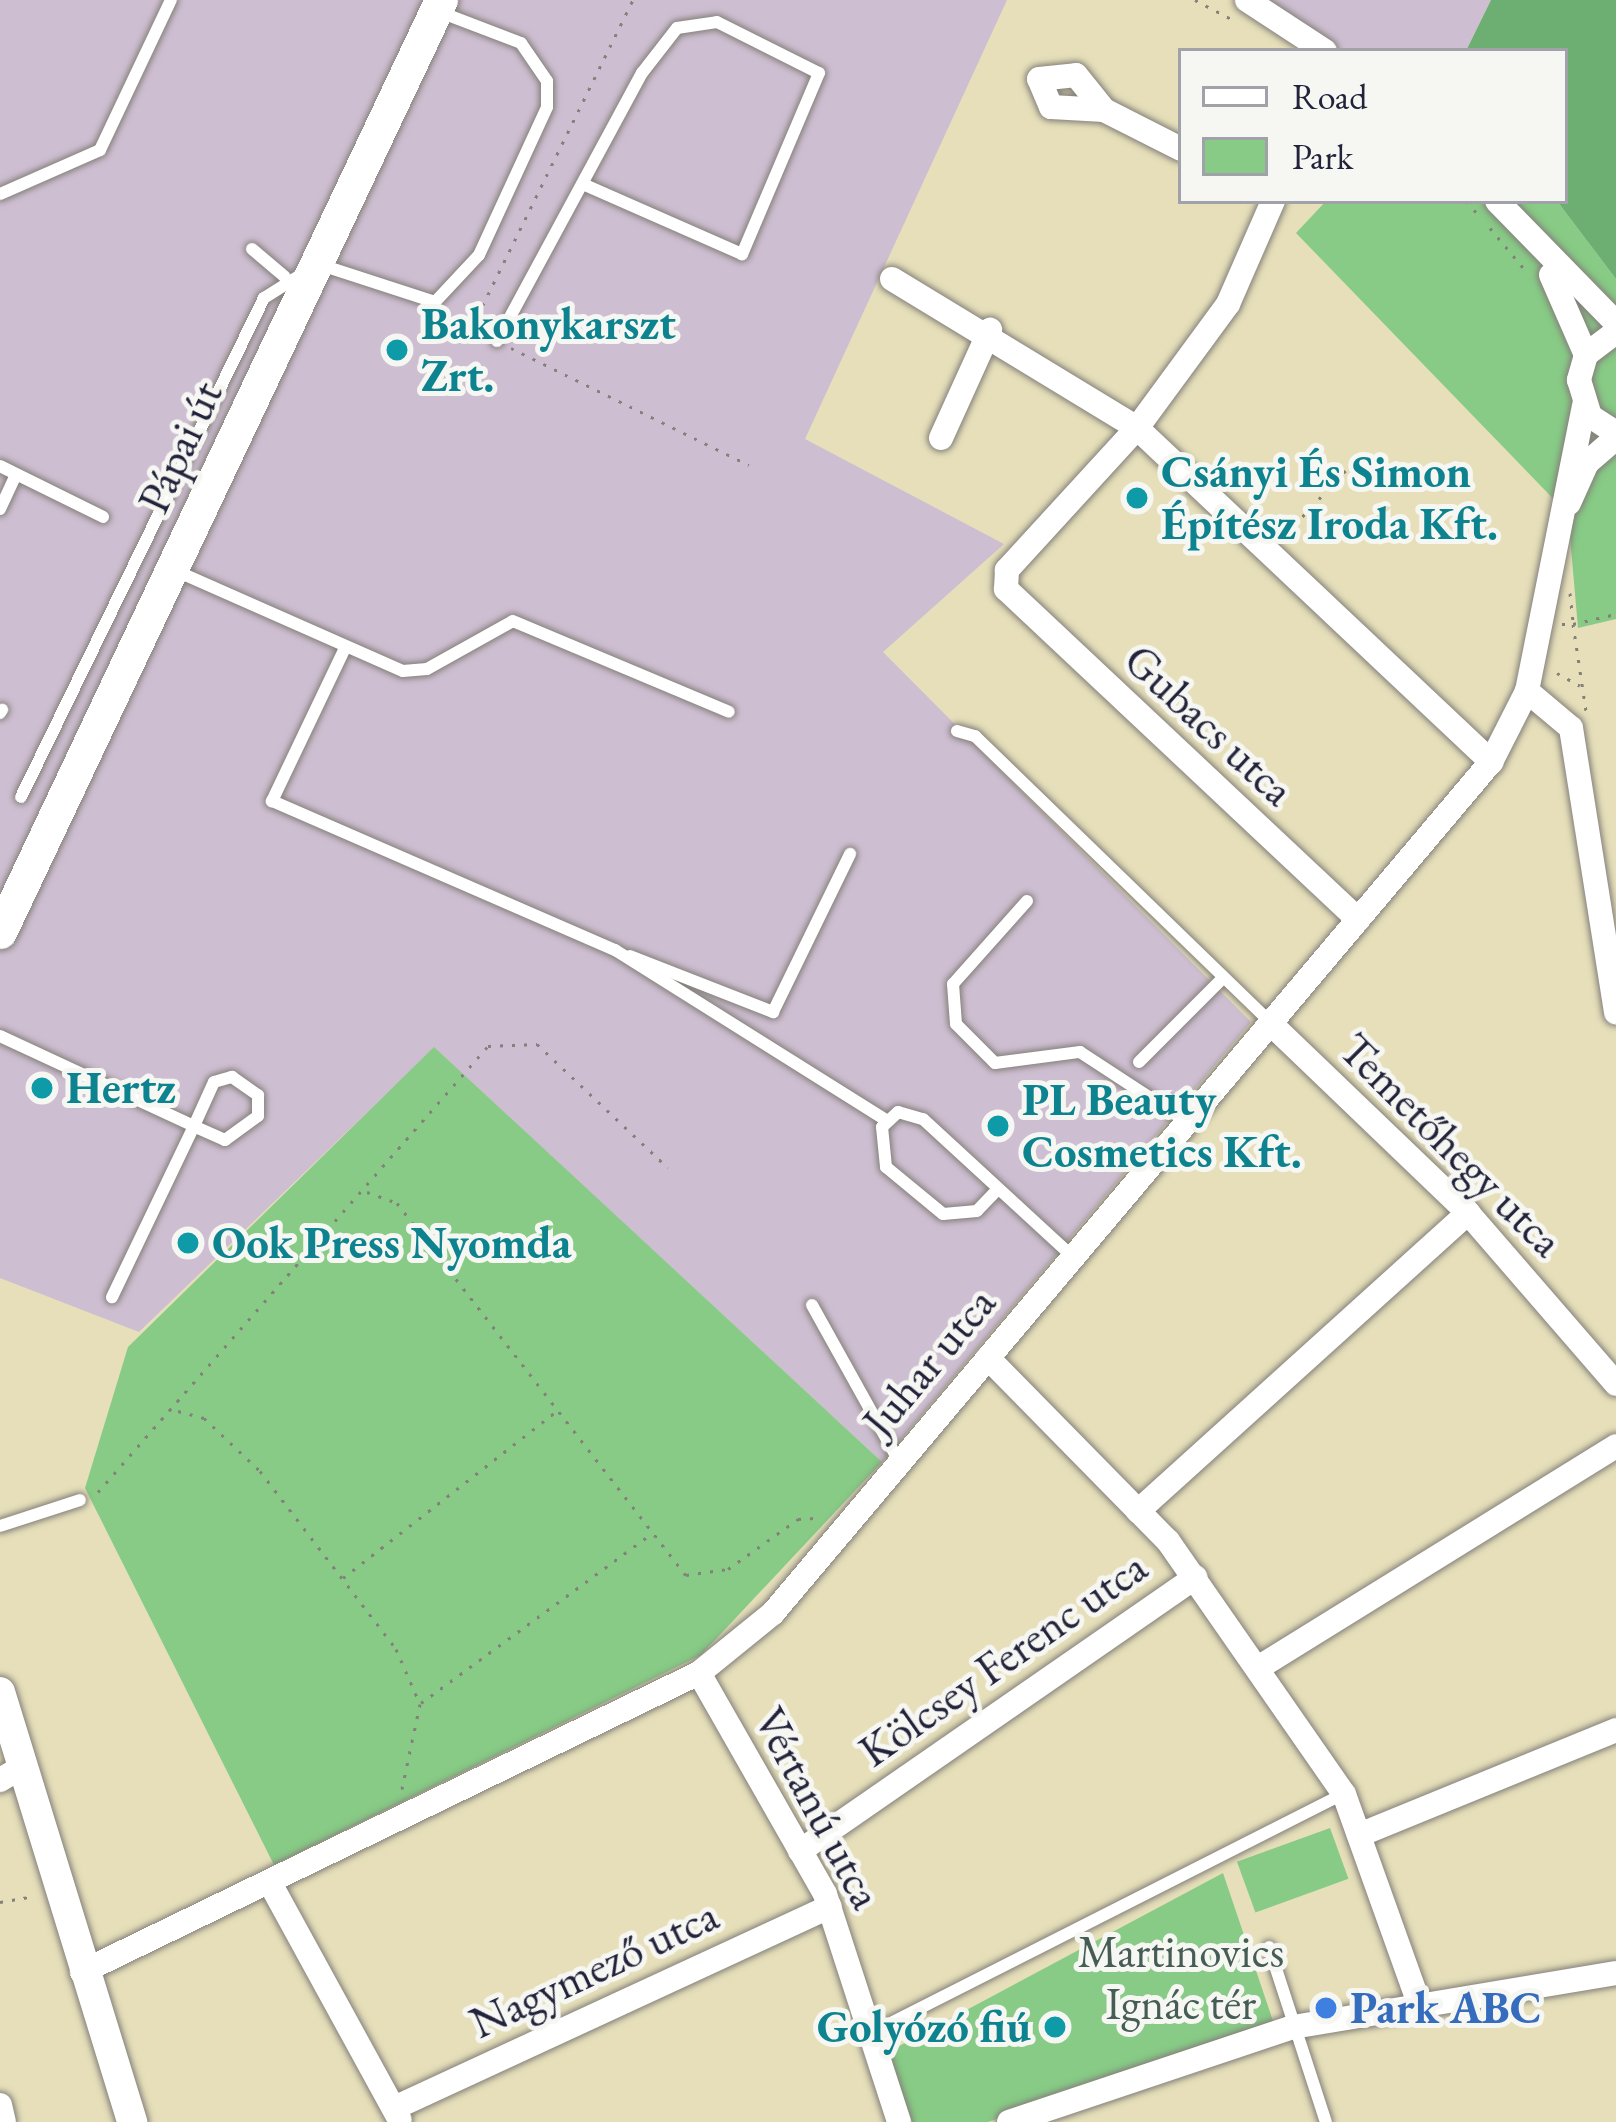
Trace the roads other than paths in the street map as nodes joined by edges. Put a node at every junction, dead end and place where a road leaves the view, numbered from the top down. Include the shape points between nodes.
1 (171, 0) edge
2 (1247, 0) edge
3 (438, 6) edge
4 (1319, 48) edge
5 (1104, 110) dead end
6 (1178, 147) edge
7 (585, 185) junction
8 (0, 194) edge
9 (1272, 204) edge
10 (1500, 204) edge
11 (1535, 246) junction
12 (252, 249) dead end
13 (318, 264) junction
14 (285, 277) junction
15 (892, 279) dead end
16 (1616, 322) edge
17 (990, 330) junction
18 (1616, 332) edge
19 (497, 341) road end
20 (1586, 355) junction
21 (1584, 406) junction
22 (1136, 428) junction
23 (1616, 435) edge
24 (941, 438) dead end
25 (0, 466) edge
26 (16, 474) junction
27 (0, 509) edge
28 (103, 517) dead end
29 (1560, 522) junction
30 (173, 569) junction
31 (344, 648) junction
32 (1526, 691) junction
33 (729, 712) dead end
34 (957, 731) dead end
35 (1490, 762) junction
36 (21, 796) dead end
37 (850, 854) dead end
38 (1028, 901) dead end
39 (1358, 920) junction
40 (0, 932) edge
41 (615, 950) junction
42 (1223, 978) junction
43 (1616, 1012) edge
44 (1270, 1023) junction
45 (0, 1036) edge
46 (1139, 1062) dead end
47 (886, 1120) junction
48 (1187, 1121) junction
49 (194, 1126) junction
50 (998, 1189) junction
51 (1468, 1213) junction
52 (1073, 1257) junction
53 (112, 1297) dead end
54 (812, 1305) dead end
55 (988, 1358) junction
56 (1616, 1384) edge
57 (1616, 1446) edge
58 (900, 1462) junction
59 (80, 1500) road end
60 (1138, 1511) junction
61 (0, 1526) edge
62 (1195, 1577) junction
63 (1258, 1668) junction
64 (699, 1673) junction
65 (0, 1692) edge
66 (1616, 1730) edge
67 (11, 1774) edge
68 (1344, 1794) junction
69 (1359, 1835) junction
70 (800, 1851) junction
71 (270, 1883) junction
72 (830, 1907) junction
73 (1269, 1946) dead end
74 (82, 1972) junction
75 (1616, 1973) edge
76 (1419, 2004) junction
77 (1293, 2027) junction
78 (871, 2033) junction
79 (0, 2105) edge
80 (398, 2115) edge
81 (4, 2122) edge
82 (132, 2122) edge
83 (899, 2122) edge
84 (1009, 2122) edge
85 (1326, 2122) edge

1 - 8 lane via 100,150
2 - 4 street
3 - 13 main road, Pápai út
3 - 13 lane via 521,43 538,59 548,106 465,279 417,304
5 - 6 street
7 - 7 lane via 642,73 694,17 820,74 742,254
7 - 19 lane
9 - 22 street via 1228,304
10 - 11 street
11 - 16 street
11 - 20 street
12 - 14 lane
13 - 14 lane
13 - 30 main road, Pápai út
14 - 36 lane via 263,298
15 - 17 street
17 - 22 street
17 - 24 street
18 - 20 street
20 - 21 street, Juhar utca
21 - 23 street
21 - 29 street, Juhar utca
22 - 35 street
22 - 39 street, Gubacs utca via 1006,570 1006,589
23 - 29 street, Juhar utca via 1587,463
25 - 26 lane
26 - 27 lane
26 - 28 lane
29 - 32 street, Juhar utca
30 - 31 lane
30 - 40 main road, Pápai út
31 - 33 lane via 427,669 513,621
31 - 41 lane via 272,800
32 - 35 street, Juhar utca
32 - 43 street via 1570,728
34 - 42 lane via 975,736
35 - 39 street, Juhar utca
37 - 41 lane via 773,1012
38 - 48 lane via 953,984 956,1024 995,1063 1080,1052
39 - 44 street, Juhar utca
41 - 47 lane
42 - 44 lane
42 - 46 lane
44 - 48 street, Juhar utca
44 - 51 street, Temetőhegy utca
45 - 49 lane
47 - 50 lane via 915,1113
47 - 50 lane via 886,1167 943,1214 977,1211
48 - 52 street, Juhar utca
49 - 49 lane via 224,1140 244,1133 258,1095 232,1077 214,1082
49 - 53 lane
50 - 52 lane
51 - 56 street, Temetőhegy utca
51 - 60 street
52 - 55 street, Juhar utca
54 - 58 lane
55 - 58 street, Juhar utca
55 - 60 street
57 - 63 street
58 - 64 street, Juhar utca via 773,1612
59 - 61 lane
60 - 62 street
62 - 63 street
62 - 70 street, Kölcsey Ferenc utca
63 - 68 street
64 - 70 street, Vértanú utca
64 - 71 street, Juhar utca
65 - 67 street
66 - 69 street
67 - 74 street via 61,1890
68 - 69 street
68 - 78 lane
69 - 76 street
70 - 72 street, Vértanú utca
71 - 74 street, Juhar utca
71 - 80 street
72 - 78 street, Vértanú utca
72 - 80 street, Nagymező utca
73 - 77 lane
74 - 82 street
75 - 76 street
76 - 77 street
77 - 84 street
77 - 85 lane
78 - 83 street, Vértanú utca
79 - 81 street

